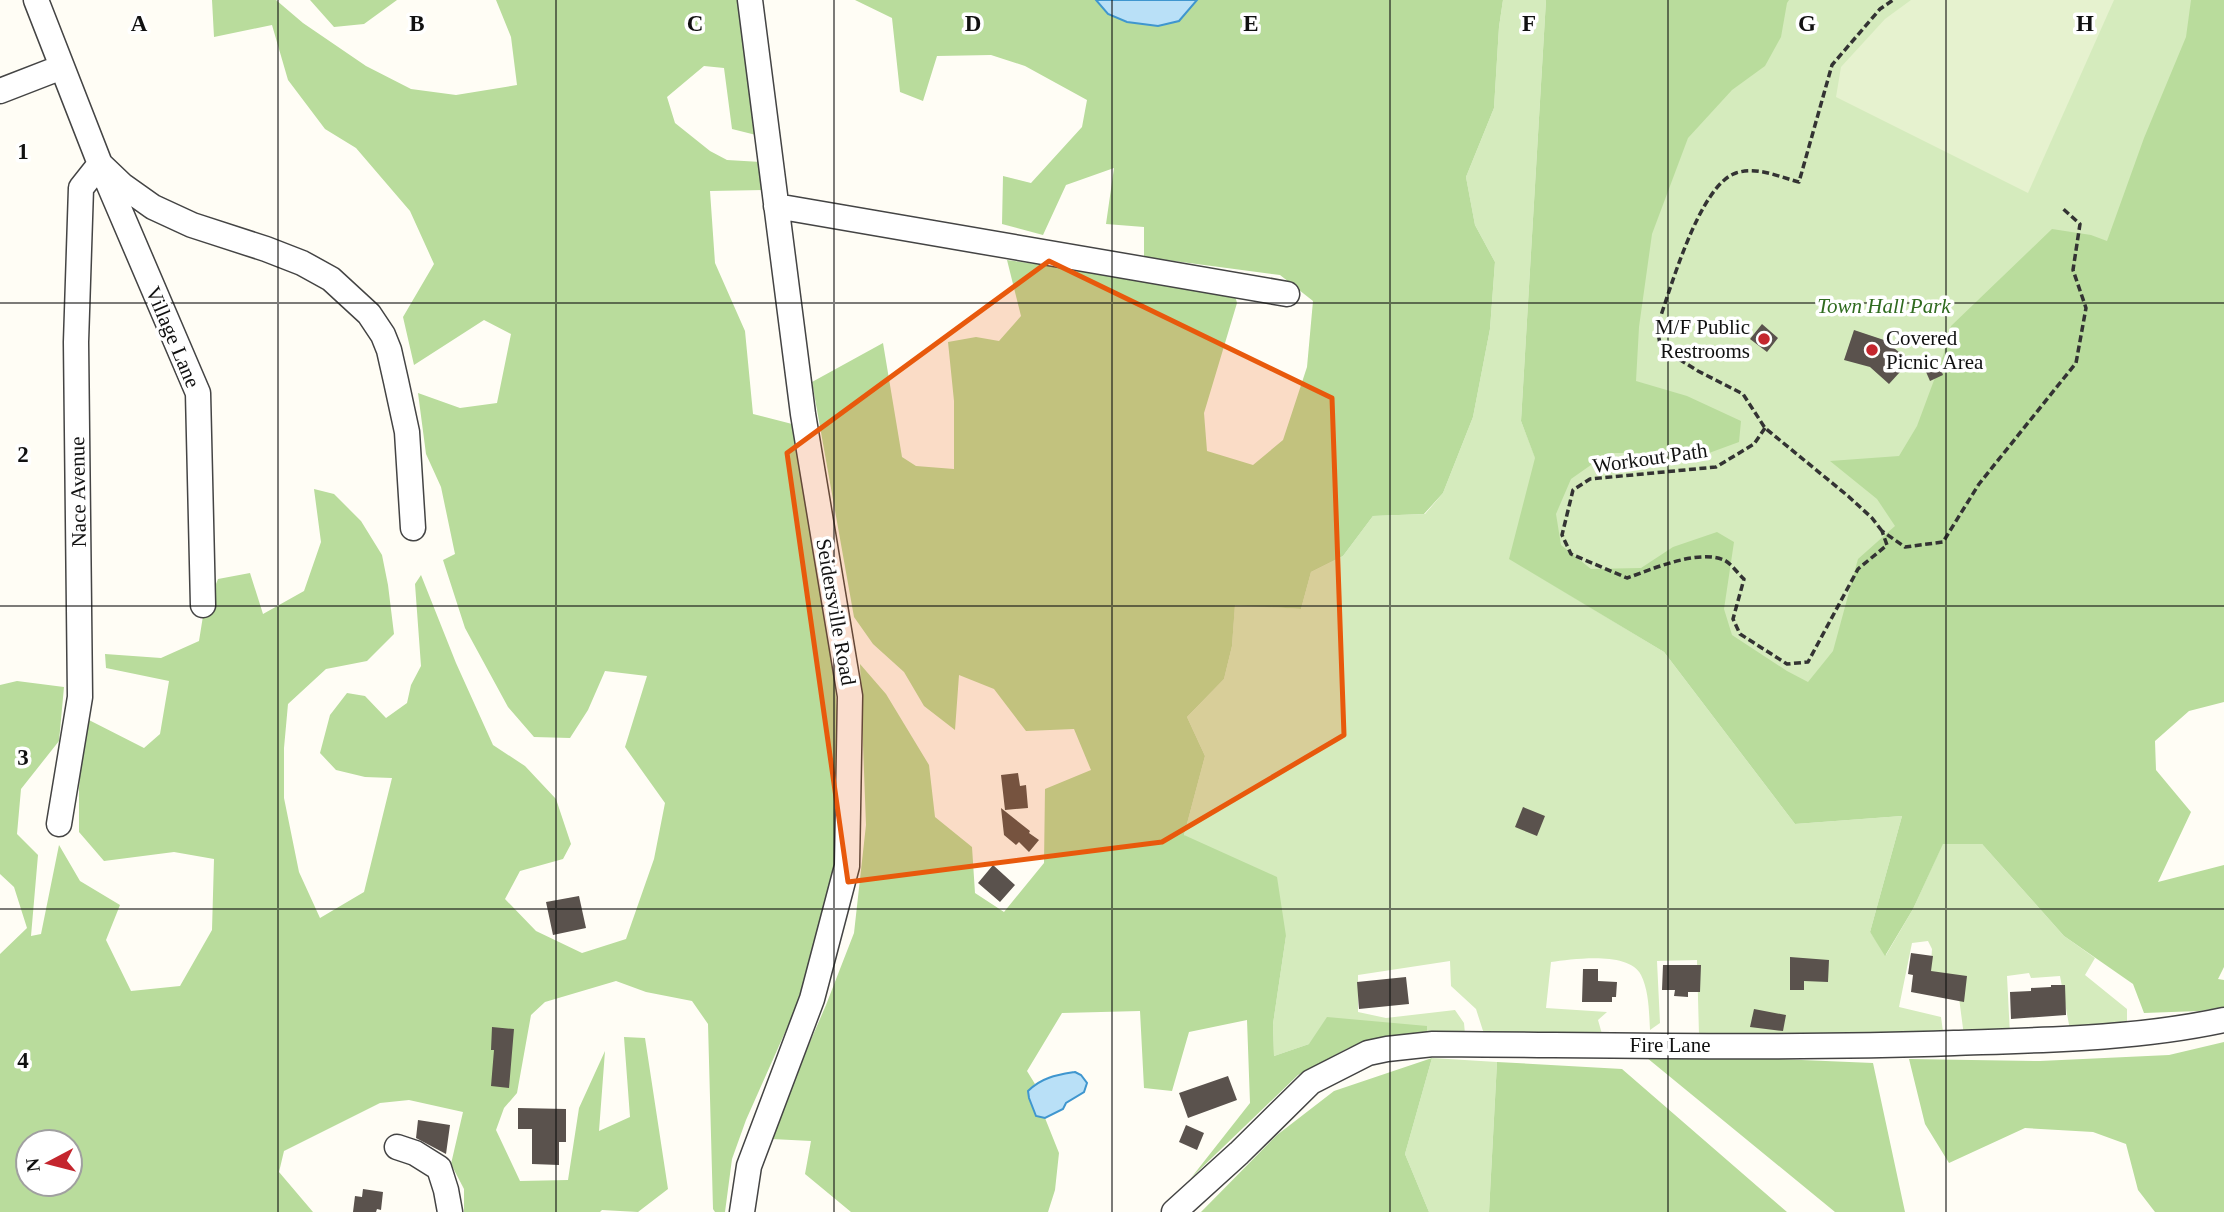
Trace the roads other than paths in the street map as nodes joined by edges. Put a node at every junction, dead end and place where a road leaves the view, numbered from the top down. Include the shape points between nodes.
1 (36, 0) edge
2 (750, 0) edge
3 (62, 67) junction
4 (0, 91) edge
5 (100, 164) junction
6 (776, 206) junction
7 (1287, 294) dead end
8 (413, 528) dead end
9 (202, 605) dead end
10 (59, 824) dead end
11 (2224, 1020) edge
12 (397, 1147) dead end
13 (450, 1212) edge
14 (742, 1212) edge
15 (1174, 1212) edge

1 - 3 street, Village Lane
2 - 6 street, Seidersville Road
3 - 4 street
3 - 5 street, Village Lane
5 - 8 street via 153,207 302,263 331,279 369,314 389,350 407,432
5 - 9 street, Village Lane via 198,393
5 - 10 street, Nace Avenue via 81,188 76,342 80,697
6 - 7 street
6 - 14 street, Seidersville Road via 803,414 850,696 847,866 812,999 749,1166
11 - 15 street, Fire Lane via 2112,1036 1901,1045 1433,1044 1387,1049 1368,1053 1311,1082
12 - 13 street via 439,1168

